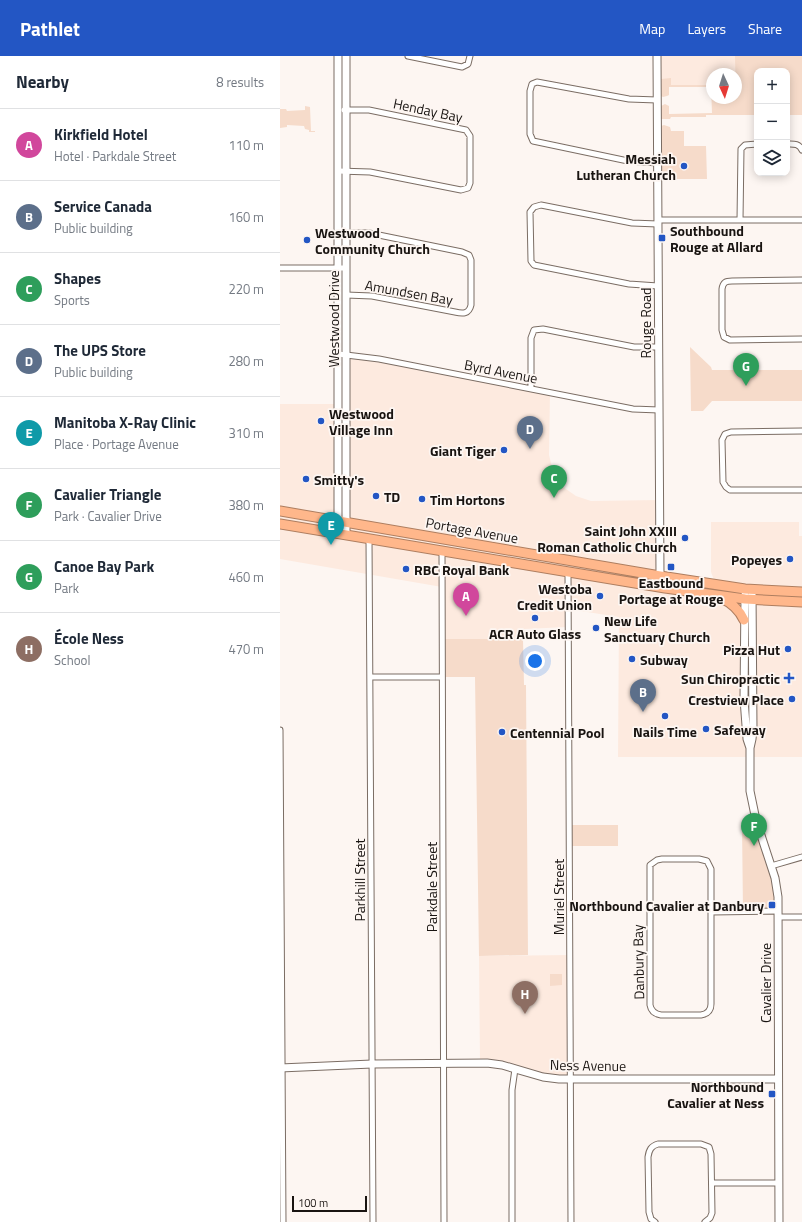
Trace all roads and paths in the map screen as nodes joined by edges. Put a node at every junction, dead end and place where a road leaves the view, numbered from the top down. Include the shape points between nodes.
1 (338, 56) edge
2 (346, 56) edge
3 (408, 56) edge
4 (470, 56) edge
5 (657, 56) edge
6 (657, 100) junction
7 (338, 110) junction
8 (346, 110) junction
9 (754, 144) edge
10 (790, 144) edge
11 (802, 150) edge
12 (658, 163) junction
13 (338, 171) junction
14 (346, 171) junction
15 (740, 220) junction
16 (802, 220) edge
17 (658, 222) junction
18 (338, 232) junction
19 (347, 233) junction
20 (280, 268) edge
21 (338, 268) junction
22 (346, 268) junction
23 (802, 280) edge
24 (658, 286) junction
25 (346, 295) junction
26 (802, 339) edge
27 (658, 347) junction
28 (338, 354) junction
29 (346, 355) junction
30 (531, 389) junction
31 (659, 410) junction
32 (802, 431) edge
33 (802, 490) edge
34 (280, 511) edge
35 (342, 522) junction
36 (280, 524) edge
37 (342, 534) junction
38 (369, 539) junction
39 (442, 551) junction
40 (568, 573) junction
41 (660, 576) junction
42 (674, 578) junction
43 (654, 586) junction
44 (748, 589) junction
45 (802, 592) edge
46 (714, 595) junction
47 (748, 599) junction
48 (802, 602) edge
49 (744, 620) junction
50 (442, 677) junction
51 (370, 678) junction
52 (280, 730) edge
53 (750, 748) junction
54 (802, 857) edge
55 (771, 866) junction
56 (711, 912) junction
57 (778, 914) junction
58 (802, 917) edge
59 (444, 1063) junction
60 (372, 1064) junction
61 (281, 1068) edge
62 (515, 1069) junction
63 (571, 1079) junction
64 (778, 1079) junction
65 (712, 1183) junction
66 (779, 1183) junction
67 (283, 1222) edge
68 (372, 1222) edge
69 (444, 1222) edge
70 (512, 1222) edge
71 (571, 1222) edge
72 (655, 1222) edge
73 (705, 1222) edge
74 (779, 1222) edge

1 - 7 street, Westwood Drive
2 - 8 street, Westwood Drive
3 - 4 street via 462,66 468,64
5 - 6 street, Rouge Road
6 - 12 street, Rouge Road
6 - 12 street via 629,99 537,82 532,84 530,91 530,134 533,141 628,161
7 - 8 street, Henday Bay
7 - 13 street, Westwood Drive
8 - 14 street, Westwood Drive
8 - 14 street, Henday Bay via 369,110 466,130 470,138 470,184 467,189 461,190 370,172
9 - 15 street via 745,145 741,149
10 - 11 street via 797,144
12 - 17 street, Rouge Road
13 - 14 street, Henday Bay
13 - 18 street, Westwood Drive
14 - 19 street, Westwood Drive
15 - 16 street
15 - 17 street
17 - 24 street, Rouge Road
17 - 24 street via 632,223 541,206 532,208 530,213 530,261 534,265 629,284
18 - 19 street, Amundsen Bay
18 - 21 street, Westwood Drive
19 - 22 street, Westwood Drive
19 - 25 street, Amundsen Bay via 370,233 466,253 471,260 471,305 469,310 462,313 368,295
20 - 21 street
21 - 22 street
21 - 28 street, Westwood Drive
22 - 25 street, Westwood Drive
23 - 26 street via 725,282 722,289 722,330 724,337 730,340
24 - 27 street, Rouge Road
25 - 29 street, Westwood Drive
27 - 30 street via 634,346 537,329 531,338
27 - 31 street, Rouge Road
28 - 29 street, Byrd Avenue
28 - 35 street, Westwood Drive
29 - 30 street, Byrd Avenue via 372,357
29 - 35 street, Westwood Drive
30 - 31 street, Byrd Avenue via 633,409
31 - 41 street, Rouge Road
32 - 33 street via 731,432 725,434 722,440 723,480 728,489
34 - 35 highway, Portage Avenue
35 - 37 street, Westwood Drive
35 - 41 highway, Portage Avenue
36 - 37 highway, Portage Avenue
37 - 38 highway, Portage Avenue
38 - 39 highway, Portage Avenue
38 - 51 street, Parkhill Street
39 - 40 highway, Portage Avenue
39 - 50 street, Parkdale Street
40 - 43 highway, Portage Avenue
40 - 63 street, Muriel Street
41 - 42 highway, Portage Avenue
41 - 43 street
42 - 43 highway
42 - 44 highway, Portage Avenue
43 - 46 highway, Portage Avenue
44 - 45 highway, Portage Avenue
44 - 47 street, Cavalier Drive
46 - 47 highway, Portage Avenue
46 - 49 highway via 736,607
47 - 48 highway, Portage Avenue
47 - 49 street, Cavalier Drive
47 - 53 street, Cavalier Drive via 753,730
49 - 53 street, Cavalier Drive via 744,699
50 - 51 street
50 - 59 street, Parkdale Street
51 - 60 street, Parkhill Street
52 - 61 street
53 - 55 street, Cavalier Drive via 752,798 756,820
54 - 55 street
55 - 57 street, Cavalier Drive via 777,888
56 - 56 street, Danbury Bay via 710,1010 701,1015 655,1014 650,1005 652,863 662,859 707,861 711,869
56 - 57 street
57 - 58 street
57 - 64 street, Cavalier Drive
59 - 60 street, Ness Avenue
59 - 62 street, Ness Avenue via 487,1063
59 - 69 street, Parkdale Street
60 - 61 street, Ness Avenue
60 - 68 street, Parkhill Street
61 - 67 street
62 - 63 street, Ness Avenue via 543,1077
62 - 70 street via 512,1090
63 - 64 street, Ness Avenue
63 - 71 street, Muriel Street
64 - 66 street, Cavalier Drive
65 - 66 street
65 - 72 street via 712,1154 709,1147 701,1144 654,1146 648,1157 649,1212
65 - 73 street via 711,1216
66 - 74 street, Cavalier Drive

